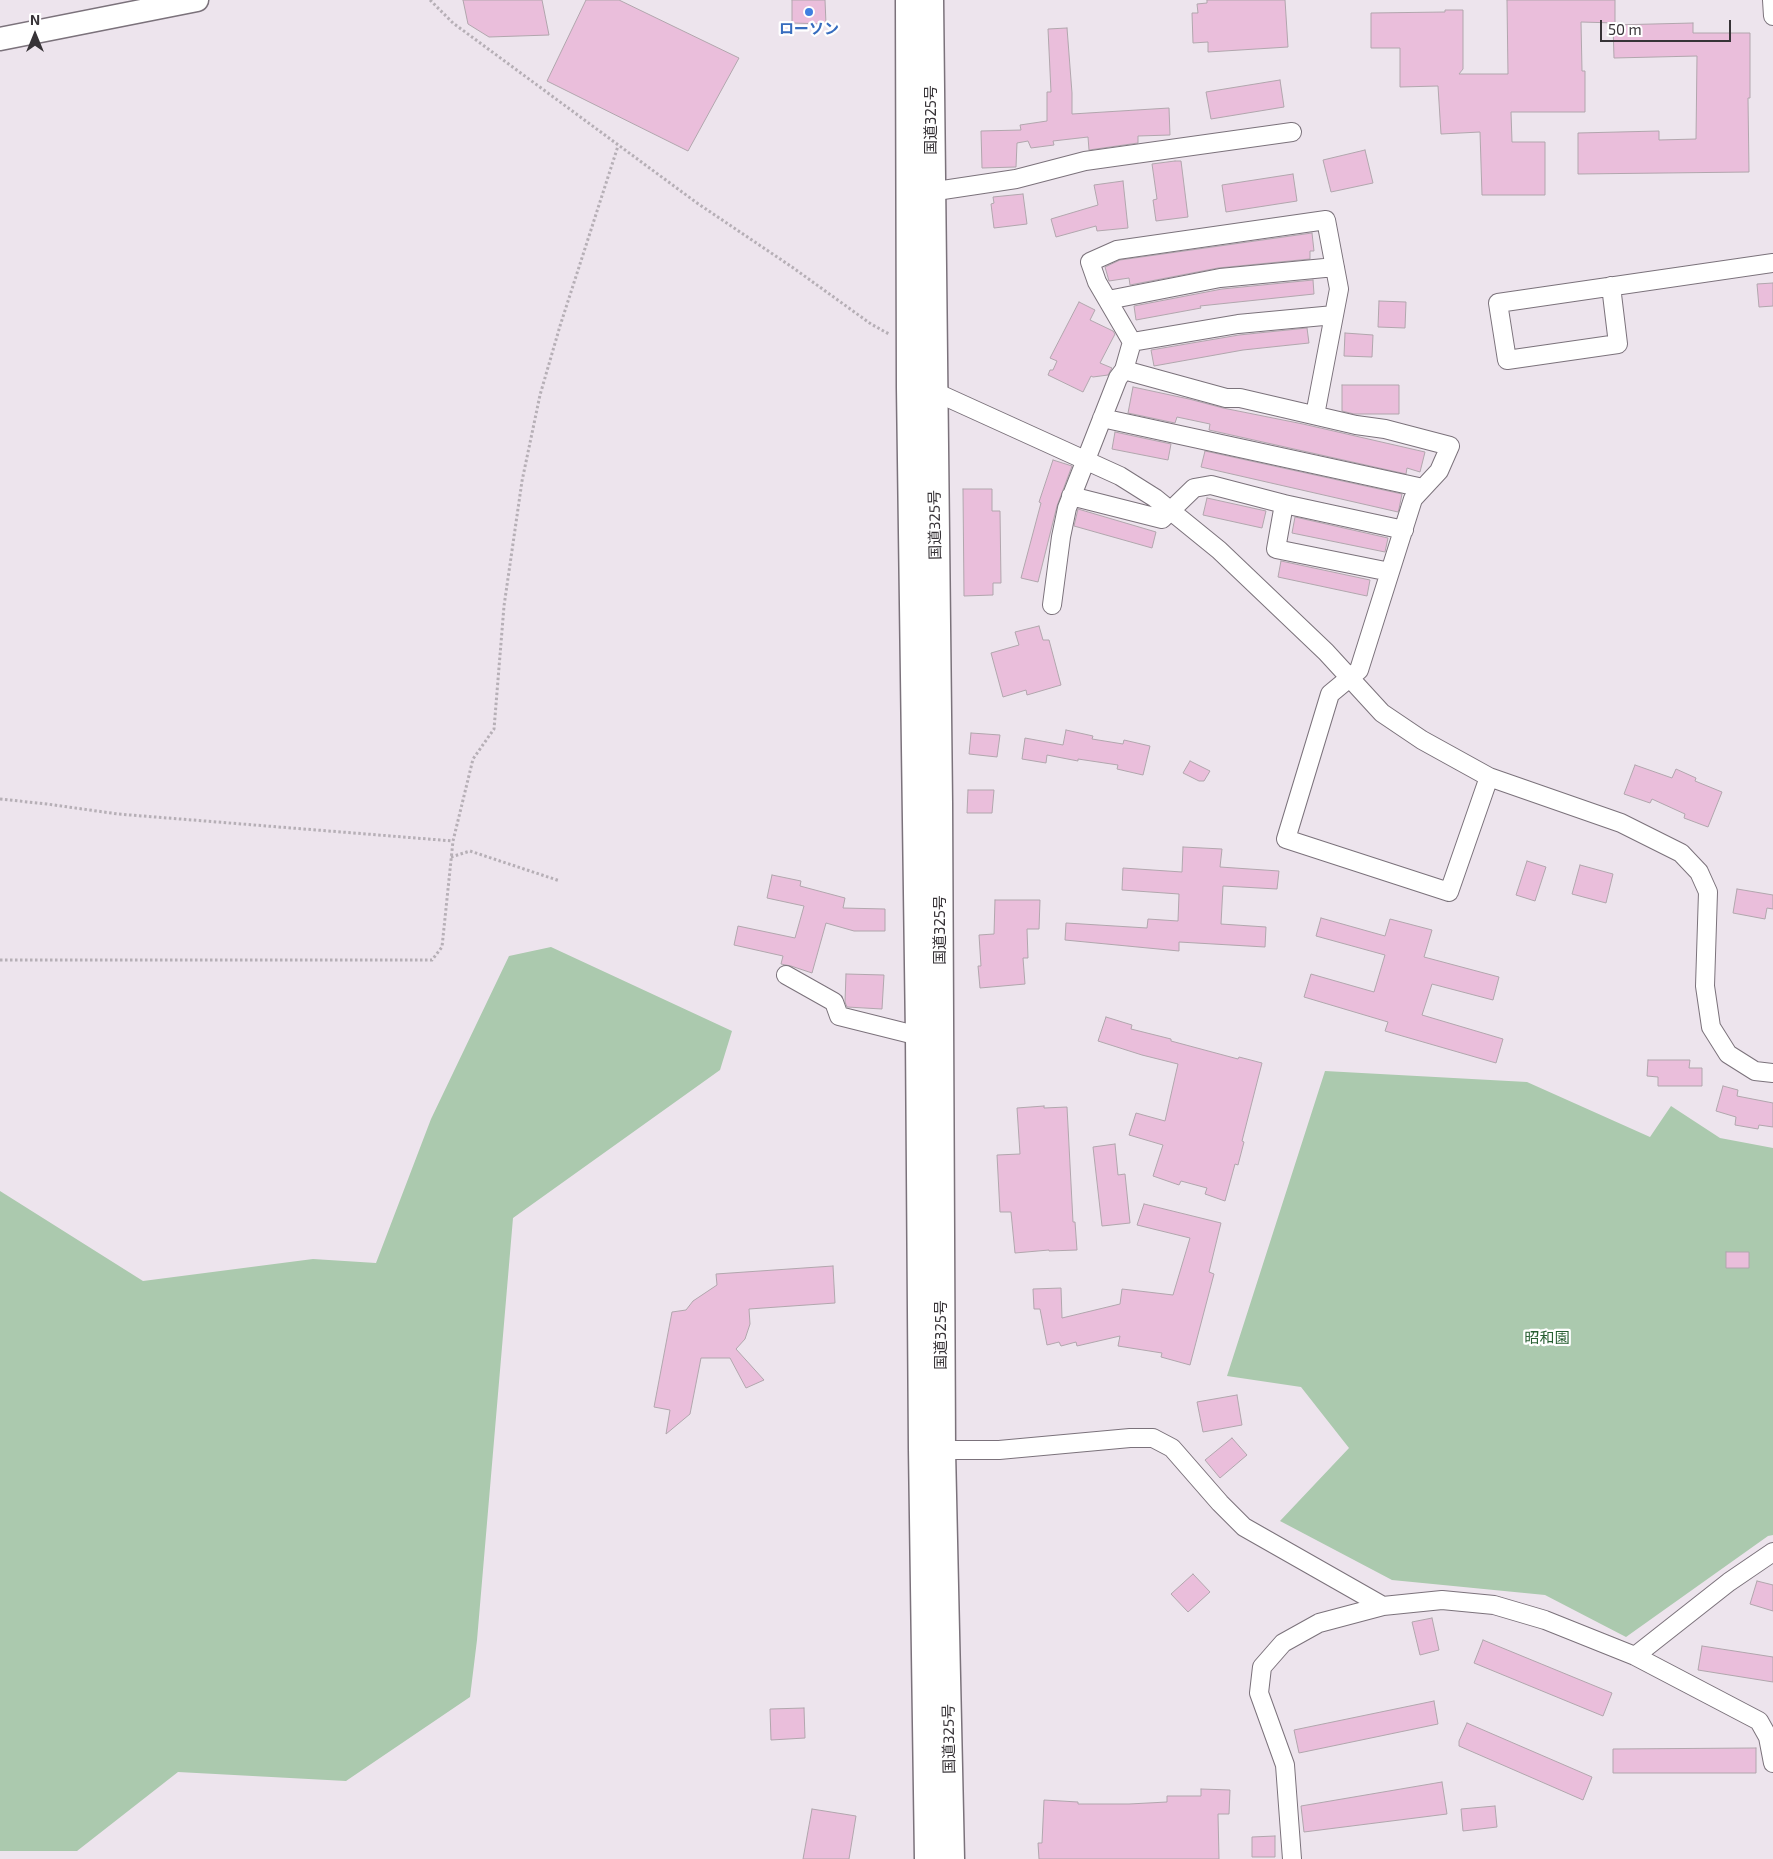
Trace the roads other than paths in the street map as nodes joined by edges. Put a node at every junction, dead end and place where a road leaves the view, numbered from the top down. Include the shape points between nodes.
1 (197, 0) edge
2 (909, 0) edge
3 (930, 0) edge
4 (1772, 0) edge
5 (1773, 16) edge
6 (0, 38) edge
7 (1292, 132) dead end
8 (921, 193) junction
9 (1773, 262) edge
10 (1335, 267) junction
11 (1611, 286) junction
12 (1108, 300) junction
13 (1334, 315) junction
14 (1132, 342) junction
15 (1124, 370) junction
16 (922, 390) junction
17 (1315, 415) junction
18 (1102, 418) junction
19 (1085, 460) junction
20 (1423, 488) junction
21 (1072, 496) junction
22 (1284, 504) junction
23 (1170, 510) junction
24 (1404, 530) junction
25 (1390, 572) junction
26 (1052, 605) dead end
27 (1349, 678) junction
28 (1490, 777) junction
29 (786, 975) dead end
30 (919, 1036) junction
31 (1773, 1073) edge
32 (932, 1450) junction
33 (1773, 1552) edge
34 (1383, 1606) junction
35 (1635, 1656) junction
36 (1766, 1719) edge
37 (1773, 1762) edge
38 (928, 1859) edge
39 (950, 1859) edge
40 (1292, 1859) edge

1 - 6 main road
2 - 8 highway, 国道325号
3 - 8 highway, 国道325号
4 - 5 street
7 - 8 street via 1085,161 1016,179
8 - 16 highway, 国道325号
9 - 11 street
10 - 12 street via 1220,278
10 - 12 street via 1326,220 1175,240 1117,250 1090,262
10 - 13 street via 1339,289
11 - 11 street via 1498,303 1507,360 1618,344
12 - 14 street
13 - 14 street via 1238,324
13 - 17 street
14 - 15 street
15 - 17 street via 1226,398 1240,398
15 - 18 street
16 - 19 street
16 - 30 highway, 国道325号
16 - 32 highway, 国道325号 via 939,812
17 - 20 street via 1450,446 1440,471
18 - 19 street
18 - 20 street
19 - 21 street
19 - 23 street via 1120,476
20 - 24 street via 1413,499
21 - 23 street via 1162,519
21 - 26 street via 1061,537
22 - 23 street via 1211,485 1194,488
22 - 24 street
22 - 25 street via 1276,548
23 - 27 street via 1219,550
24 - 25 street
25 - 27 street via 1360,670
27 - 28 street via 1382,713 1422,740
27 - 28 street via 1330,694 1286,839 1448,892
28 - 31 street via 1621,823 1681,854 1699,872 1708,892 1705,986 1711,1027 1728,1054 1755,1071
29 - 30 street via 834,1002 840,1016
30 - 32 highway, 国道325号
32 - 34 street via 999,1450 1153,1438 1172,1448 1244,1527
32 - 38 highway, 国道325号
32 - 39 highway, 国道325号
33 - 35 street via 1729,1582
34 - 35 street via 1442,1600 1494,1605 1545,1620
34 - 40 street via 1319,1623 1283,1643 1262,1668 1259,1693 1285,1766
35 - 36 street
36 - 37 street

